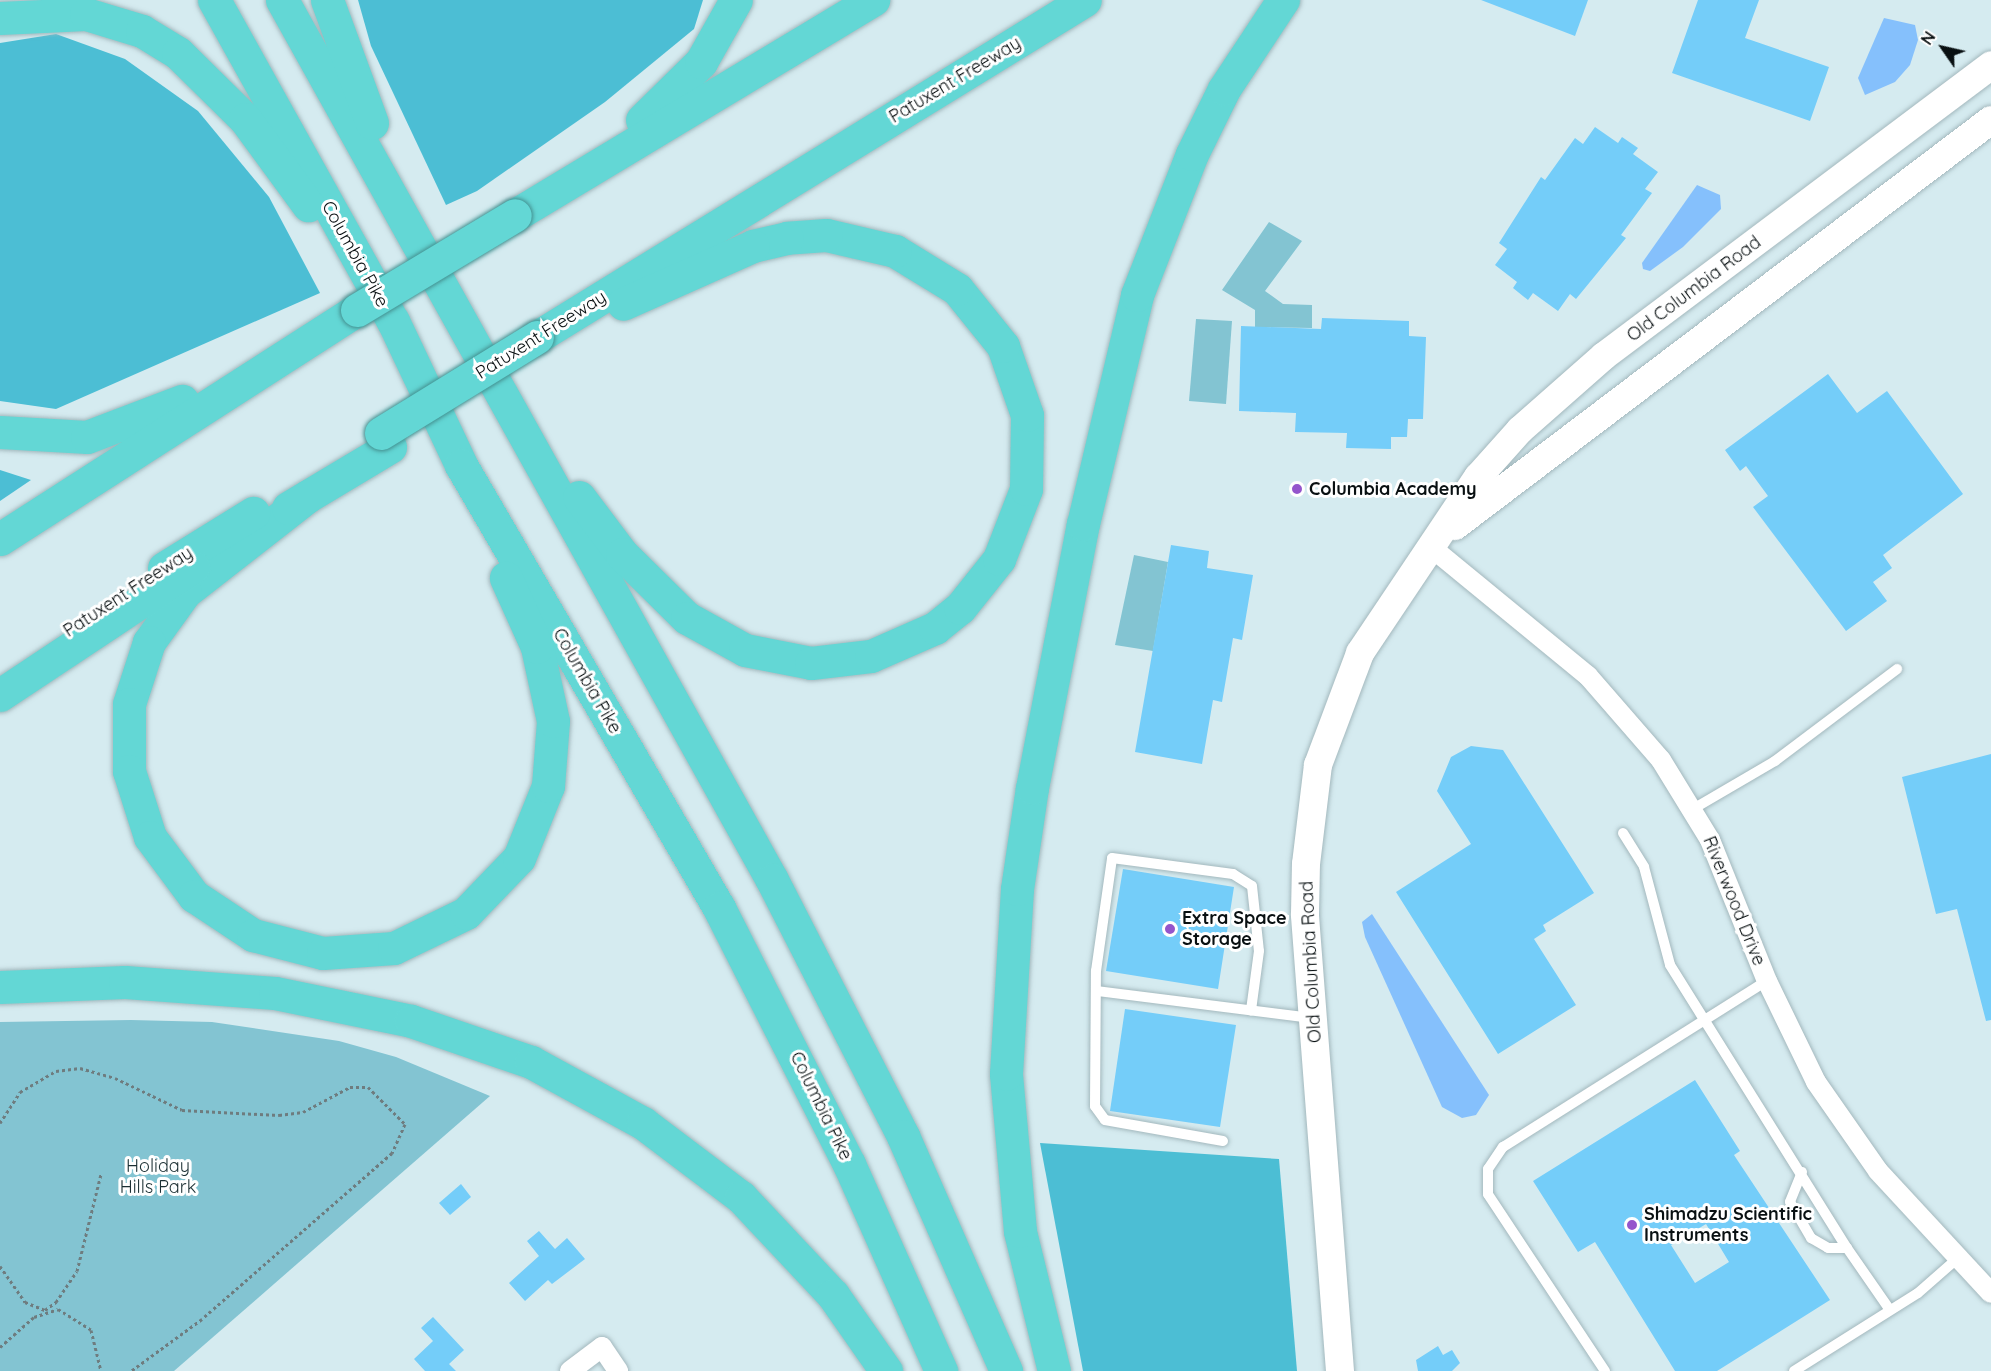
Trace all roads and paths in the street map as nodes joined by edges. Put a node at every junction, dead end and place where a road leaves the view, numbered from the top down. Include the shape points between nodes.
1 (214, 0) edge
2 (282, 0) edge
3 (327, 0) edge
4 (736, 0) edge
5 (873, 0) edge
6 (1085, 0) edge
7 (1283, 0) edge
8 (0, 18) edge
9 (1010, 47) junction
10 (1991, 65) edge
11 (1991, 120) edge
12 (515, 215) junction
13 (444, 290) junction
14 (623, 304) junction
15 (357, 310) junction
16 (393, 321) junction
17 (541, 344) junction
18 (501, 390) junction
19 (0, 432) edge
20 (385, 440) junction
21 (461, 465) junction
22 (308, 496) junction
23 (0, 539) edge
24 (1431, 547) junction
25 (1897, 669) dead end
26 (0, 676) edge
27 (0, 695) edge
28 (1693, 809) junction
29 (1623, 833) dead end
30 (1767, 981) junction
31 (0, 987) edge
32 (1097, 991) junction
33 (1251, 1010) junction
34 (1313, 1018) junction
35 (1707, 1020) junction
36 (0, 1123) edge
37 (1223, 1141) dead end
38 (1802, 1172) junction
39 (101, 1174) dead end
40 (1847, 1248) junction
41 (1958, 1258) junction
42 (0, 1266) edge
43 (1991, 1293) edge
44 (45, 1310) junction
45 (1890, 1310) junction
46 (0, 1347) edge
47 (101, 1371) edge
48 (131, 1371) edge
49 (570, 1371) edge
50 (618, 1371) edge
51 (886, 1371) edge
52 (941, 1371) edge
53 (1006, 1371) edge
54 (1054, 1371) edge
55 (1340, 1371) edge
56 (1605, 1371) edge
57 (1794, 1371) edge

1 - 16 highway, Columbia Pike
2 - 13 highway
3 - 13 highway via 341,50
4 - 12 highway via 720,34 678,89
5 - 12 highway
6 - 9 highway, Patuxent Freeway
7 - 54 highway via 1224,89 1192,154 1137,295 1083,524 1032,788 1014,922 1006,1074 1020,1231
8 - 16 highway via 86,14 142,31 178,53 245,119
9 - 14 highway via 815,184
9 - 17 highway, Patuxent Freeway
10 - 24 street, Old Columbia Road via 1566,387 1478,477
11 - 24 street, Old Columbia Road
12 - 15 highway, bridge
13 - 18 highway
14 - 17 highway
14 - 18 highway via 753,246 826,235 895,251 957,289 1003,346 1027,415 1026,489 1016,524 982,585 935,628 871,656 811,663 735,646 687,618 636,569
15 - 19 highway via 123,427 77,438
15 - 23 highway
16 - 21 highway, Columbia Pike
17 - 20 highway, Patuxent Freeway, bridge
18 - 53 highway via 830,991 903,1136
20 - 22 highway
20 - 26 highway, Patuxent Freeway
21 - 22 highway via 537,647 553,720 548,786 536,825 496,886 435,932 394,948 358,954 286,947 220,918 170,871 136,804 129,771 129,704 149,642 167,613 212,567
21 - 52 highway, Columbia Pike via 719,908 849,1164
22 - 27 highway
24 - 28 street, Riverwood Drive via 1588,676 1661,760
24 - 34 street, Old Columbia Road via 1360,653 1318,765 1309,810 1305,914
25 - 28 lane via 1775,761
28 - 30 street, Riverwood Drive
29 - 35 lane via 1644,867 1663,951
30 - 35 lane
30 - 41 street, Riverwood Drive via 1848,1132
31 - 51 highway via 125,982 275,993 411,1021 531,1062 644,1123 741,1197 833,1295
32 - 33 lane
32 - 33 lane via 1112,858 1233,874 1252,886 1259,951
32 - 37 lane via 1099,1115
33 - 34 lane
34 - 55 street, Old Columbia Road
35 - 38 lane
35 - 56 lane via 1503,1147 1488,1169 1488,1194
36 - 48 path via 20,1092 56,1071 80,1068 182,1110 279,1115 303,1112 350,1087 368,1087 405,1124 392,1153 202,1318
38 - 40 lane
38 - 40 lane via 1791,1191 1793,1209 1819,1245
39 - 44 path via 77,1271
40 - 45 lane
41 - 43 street, Riverwood Drive
41 - 45 lane
42 - 44 path via 25,1302
44 - 46 path
44 - 47 path via 68,1312 91,1330
45 - 57 lane
49 - 50 street via 602,1347

